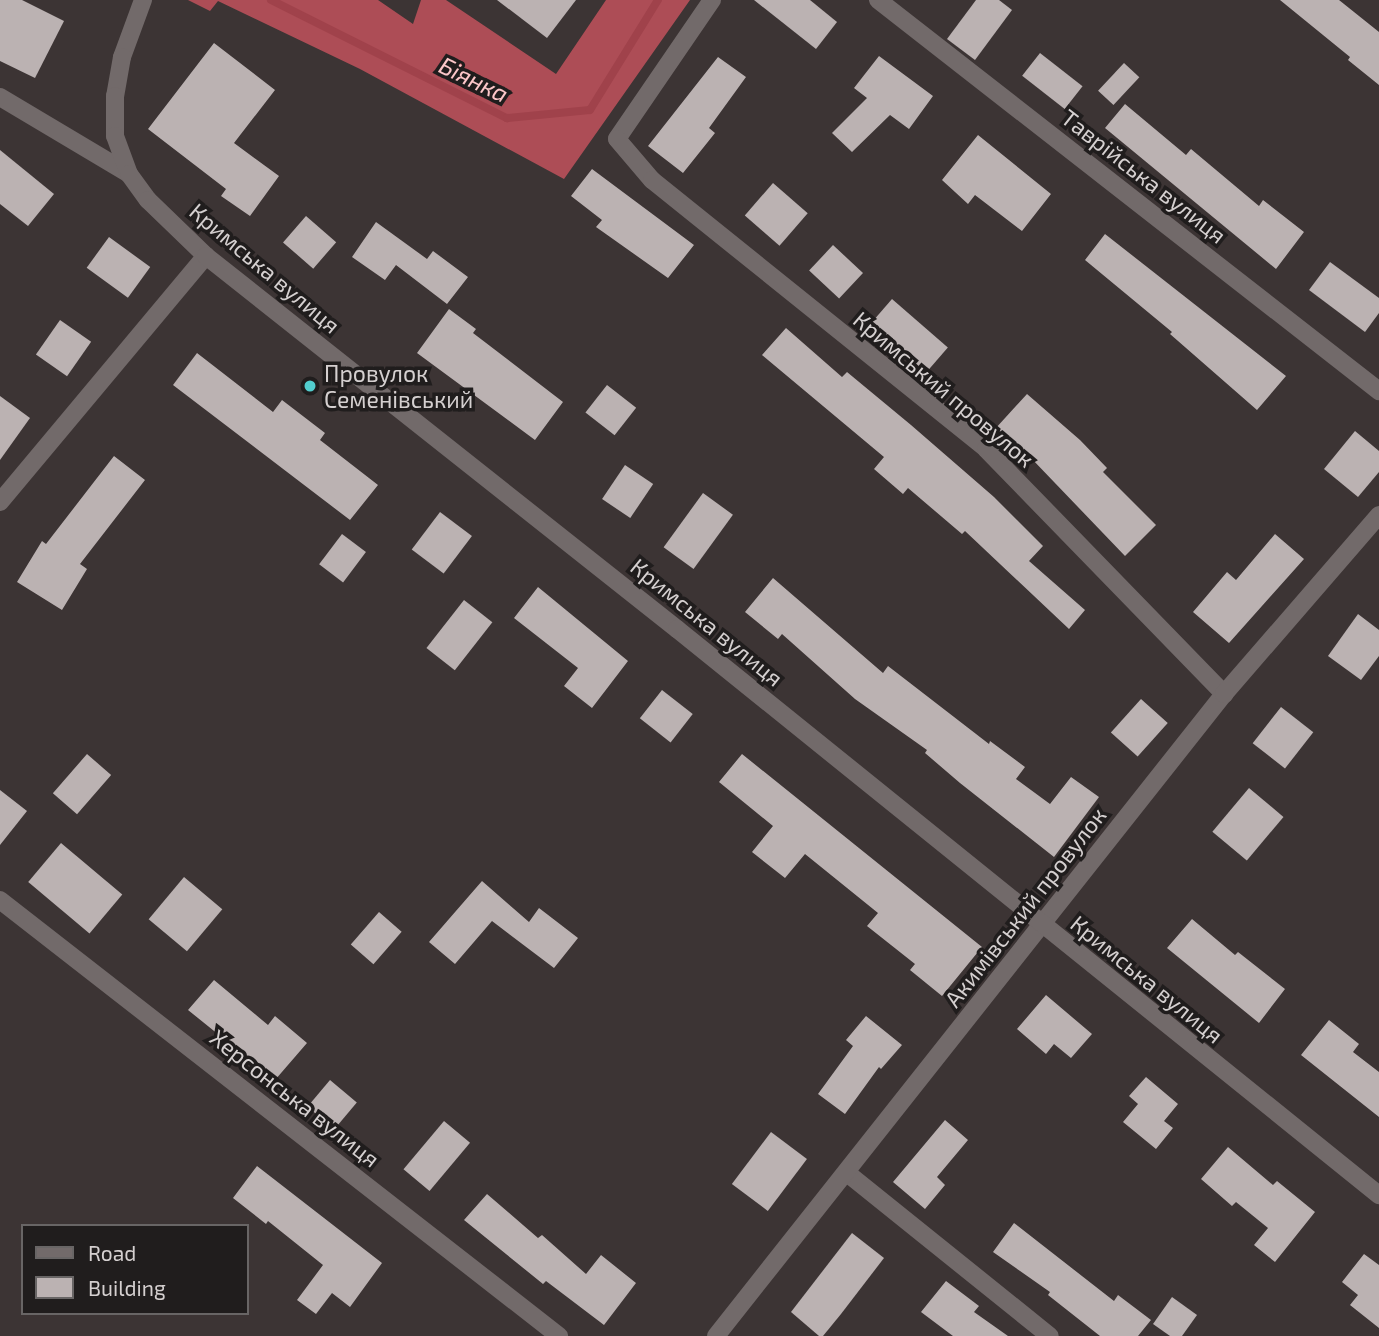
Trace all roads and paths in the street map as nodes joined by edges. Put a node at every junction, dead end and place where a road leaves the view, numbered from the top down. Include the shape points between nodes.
1 (144, 0) edge
2 (712, 0) edge
3 (878, 0) edge
4 (0, 97) edge
5 (129, 174) junction
6 (206, 256) junction
7 (1379, 391) edge
8 (0, 502) edge
9 (1379, 515) edge
10 (1224, 694) junction
11 (0, 901) edge
12 (1041, 925) junction
13 (847, 1173) junction
14 (1379, 1195) edge
15 (559, 1336) edge
16 (716, 1336) edge
17 (1051, 1336) edge

1 - 5 street via 122,57 115,96 114,136
2 - 10 street, Кримський провулок via 617,139 652,180 986,449
3 - 7 street, Таврійська вулиця
4 - 5 street, Кримська вулиця
5 - 6 street, Кримська вулиця via 148,200
6 - 8 street
6 - 12 street, Кримська вулиця via 666,620
9 - 10 street, Акимівський провулок
10 - 12 street, Акимівський провулок
11 - 15 street, Херсонська вулиця
12 - 13 street, Акимівський провулок
12 - 14 street, Кримська вулиця
13 - 16 street, Акимівський провулок
13 - 17 street

